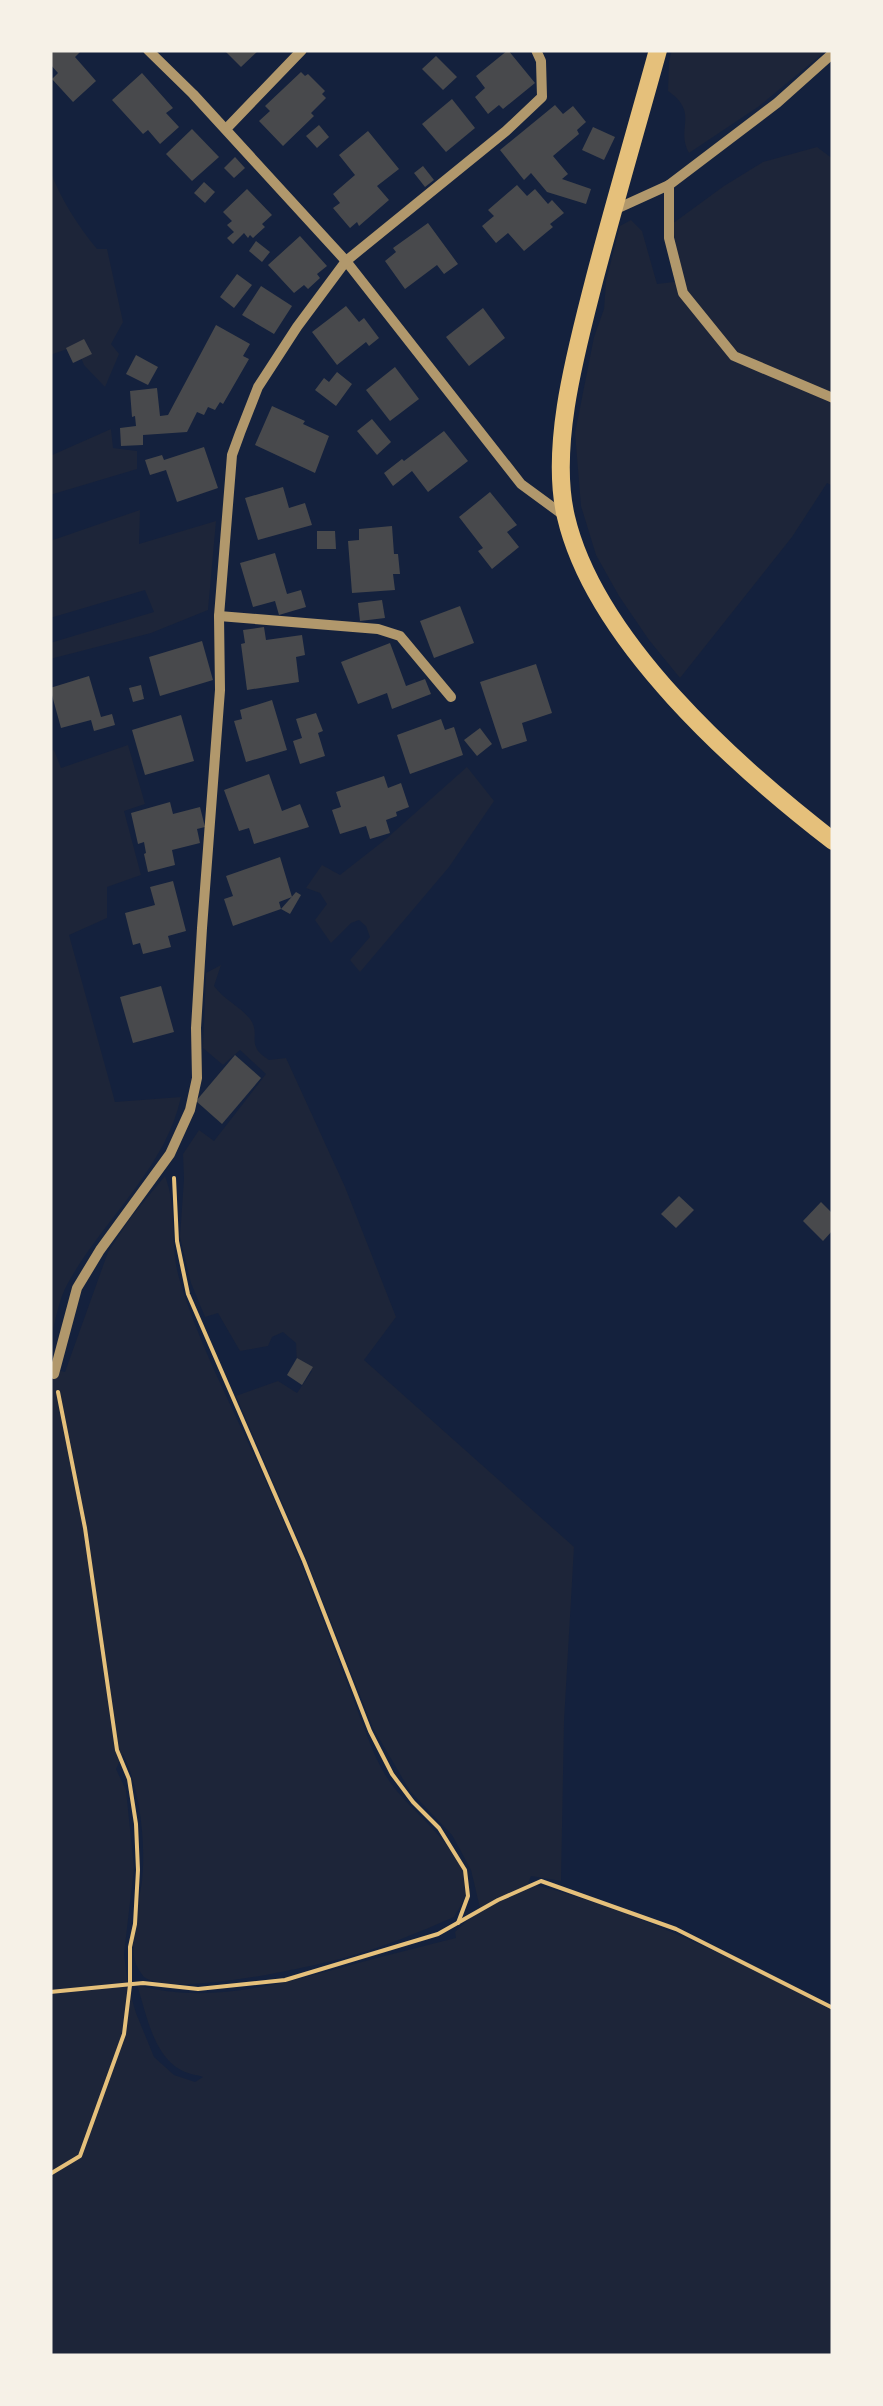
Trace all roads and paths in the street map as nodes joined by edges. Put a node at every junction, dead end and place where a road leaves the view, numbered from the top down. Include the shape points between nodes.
1 (148, 50) edge
2 (302, 50) edge
3 (536, 50) edge
4 (658, 50) edge
5 (833, 54) edge
6 (226, 129) junction
7 (669, 185) junction
8 (613, 210) junction
9 (346, 261) junction
10 (833, 398) edge
11 (566, 517) junction
12 (220, 616) junction
13 (451, 697) dead end
14 (833, 841) edge
15 (170, 1154) junction
16 (54, 1374) joint
17 (458, 1922) junction
18 (130, 1985) junction
19 (50, 1992) edge
20 (833, 2008) edge
21 (50, 2174) edge

1 - 6 street
2 - 6 street
3 - 9 street via 542,98
4 - 8 main road
5 - 7 street
6 - 9 street
7 - 8 street
7 - 10 street via 669,238 683,294 734,356
8 - 11 main road via 566,417 560,476
9 - 11 street via 520,484
9 - 12 street via 258,387 232,455
11 - 14 main road via 595,589 638,657 699,724
12 - 13 street via 392,633
12 - 15 street via 198,1078
15 - 16 street via 77,1288
15 - 17 path via 188,1294 370,1731 392,1774 465,1870 468,1896
16 - 18 path via 85,1528 117,1750 136,1824
17 - 18 path via 438,1934 285,1980 198,1989
17 - 20 path via 541,1882 676,1929
18 - 19 path
18 - 21 path via 124,2034 80,2156

